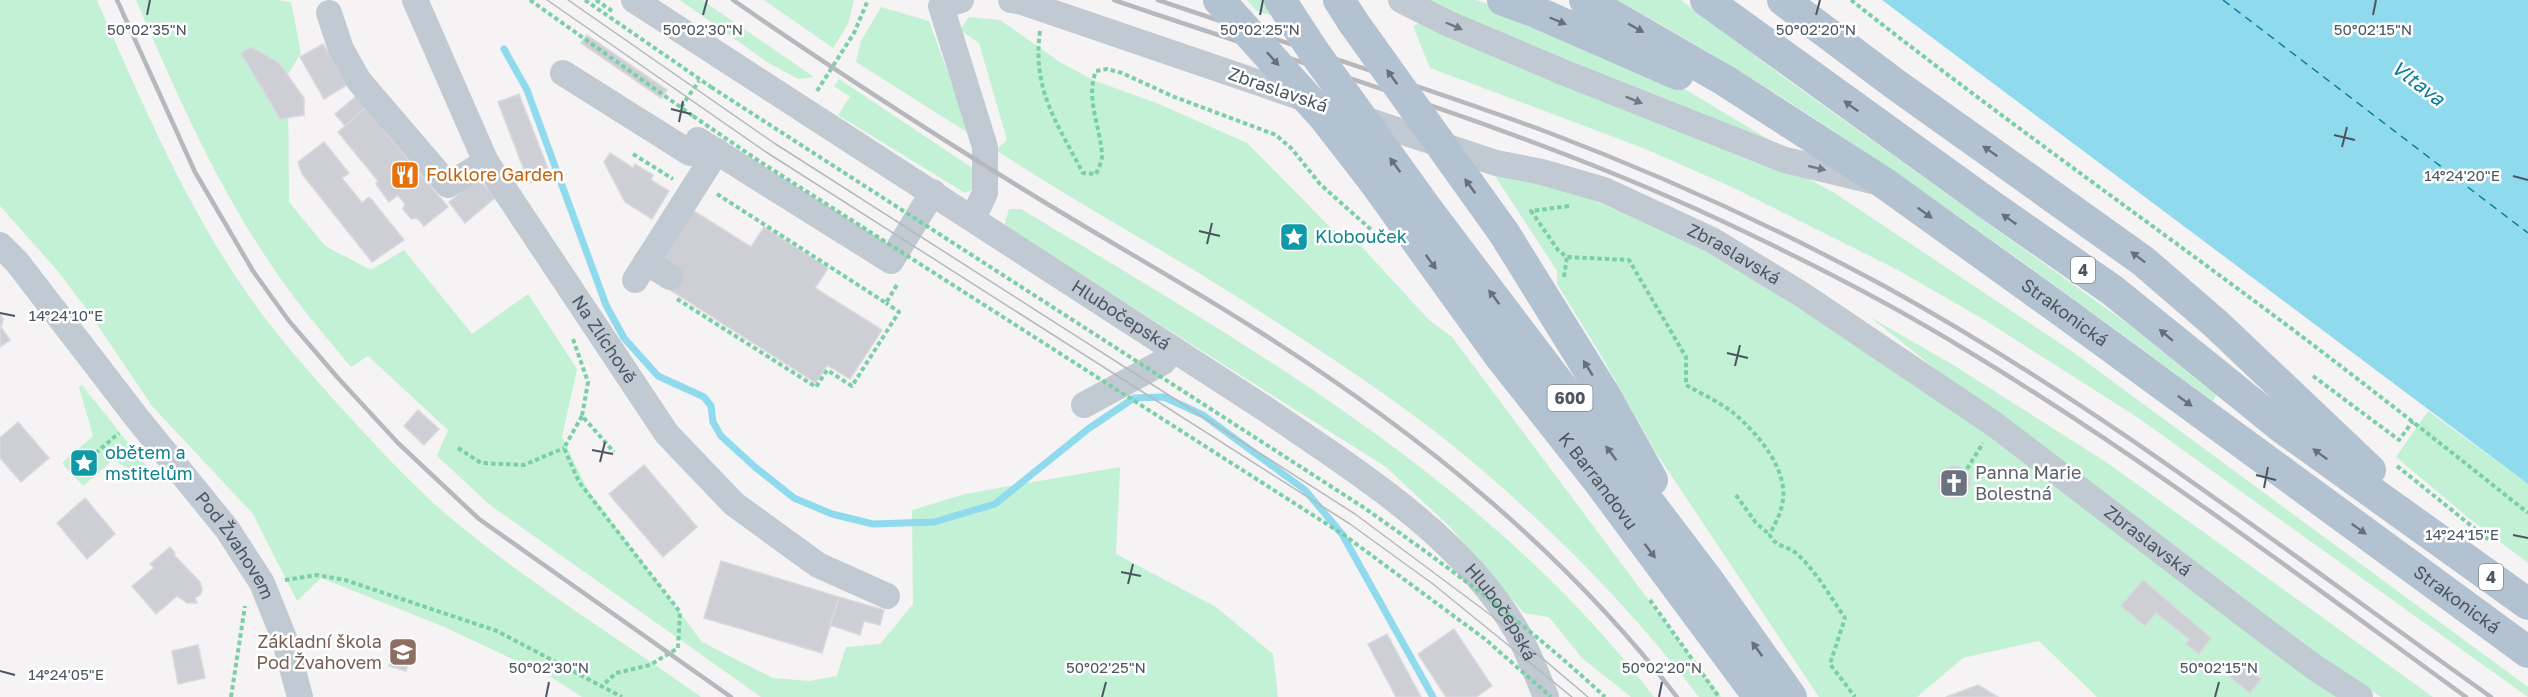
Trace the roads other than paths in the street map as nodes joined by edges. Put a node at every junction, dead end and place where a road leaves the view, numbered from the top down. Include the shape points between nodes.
1 (415, 0) edge
2 (634, 0) edge
3 (1011, 0) edge
4 (1219, 0) edge
5 (1280, 0) edge
6 (1339, 0) edge
7 (1401, 0) edge
8 (1503, 0) edge
9 (1585, 0) edge
10 (1706, 0) edge
11 (1783, 0) edge
12 (951, 3) edge
13 (329, 13) dead end
14 (563, 73) dead end
15 (1808, 133) junction
16 (717, 151) junction
17 (486, 162) junction
18 (1884, 183) junction
19 (933, 192) junction
20 (973, 218) junction
21 (0, 245) edge
22 (670, 277) dead end
23 (1173, 349) junction
24 (1084, 405) dead end
25 (2453, 549) junction
26 (1710, 583) junction
27 (887, 596) dead end
28 (2528, 604) edge
29 (2528, 652) edge
30 (300, 697) edge
31 (1546, 697) edge
32 (1759, 697) edge
33 (1791, 697) edge
34 (2360, 697) edge

1 - 17 street, Na Zlíchově
2 - 19 street, Hlubočepská
3 - 34 street, Zbraslavská via 1496,163 1604,190 1712,240 1801,294 1994,424 2263,629
4 -> 32 main road, K Barrandovu / 600, bridge via 1317,109 1373,180 1498,355 1597,479
26 -> 5 main road, 600, bridge via 1429,212
26 -> 6 main road, bridge via 1607,399 1504,233
7 -> 18 street via 1565,73 1785,160
8 -> 15 main road via 1635,54
9 -> 15 main road, Strakonická / 4
25 -> 10 main road, 4 via 2284,429 2112,290
25 -> 11 main road via 2144,261
12 - 20 street via 985,147 985,193
13 - 17 street via 341,49 358,81 448,185
14 - 16 street via 690,153 698,140
15 - 18 main road, Strakonická / 4
16 - 19 street via 891,261
16 - 22 street via 640,272
17 - 27 street, Na Zlíchově via 667,434 734,504 818,565
18 -> 29 main road, Strakonická / 4
19 - 20 street, Hlubočepská
20 - 23 street, Hlubočepská
21 - 30 street, Pod Žvahovem via 227,529 254,589 284,638
23 - 24 street via 1163,362
23 - 31 street, Hlubočepská via 1330,454 1421,521 1474,573 1516,630
25 - 28 main road, 4
33 -> 26 main road, 600

